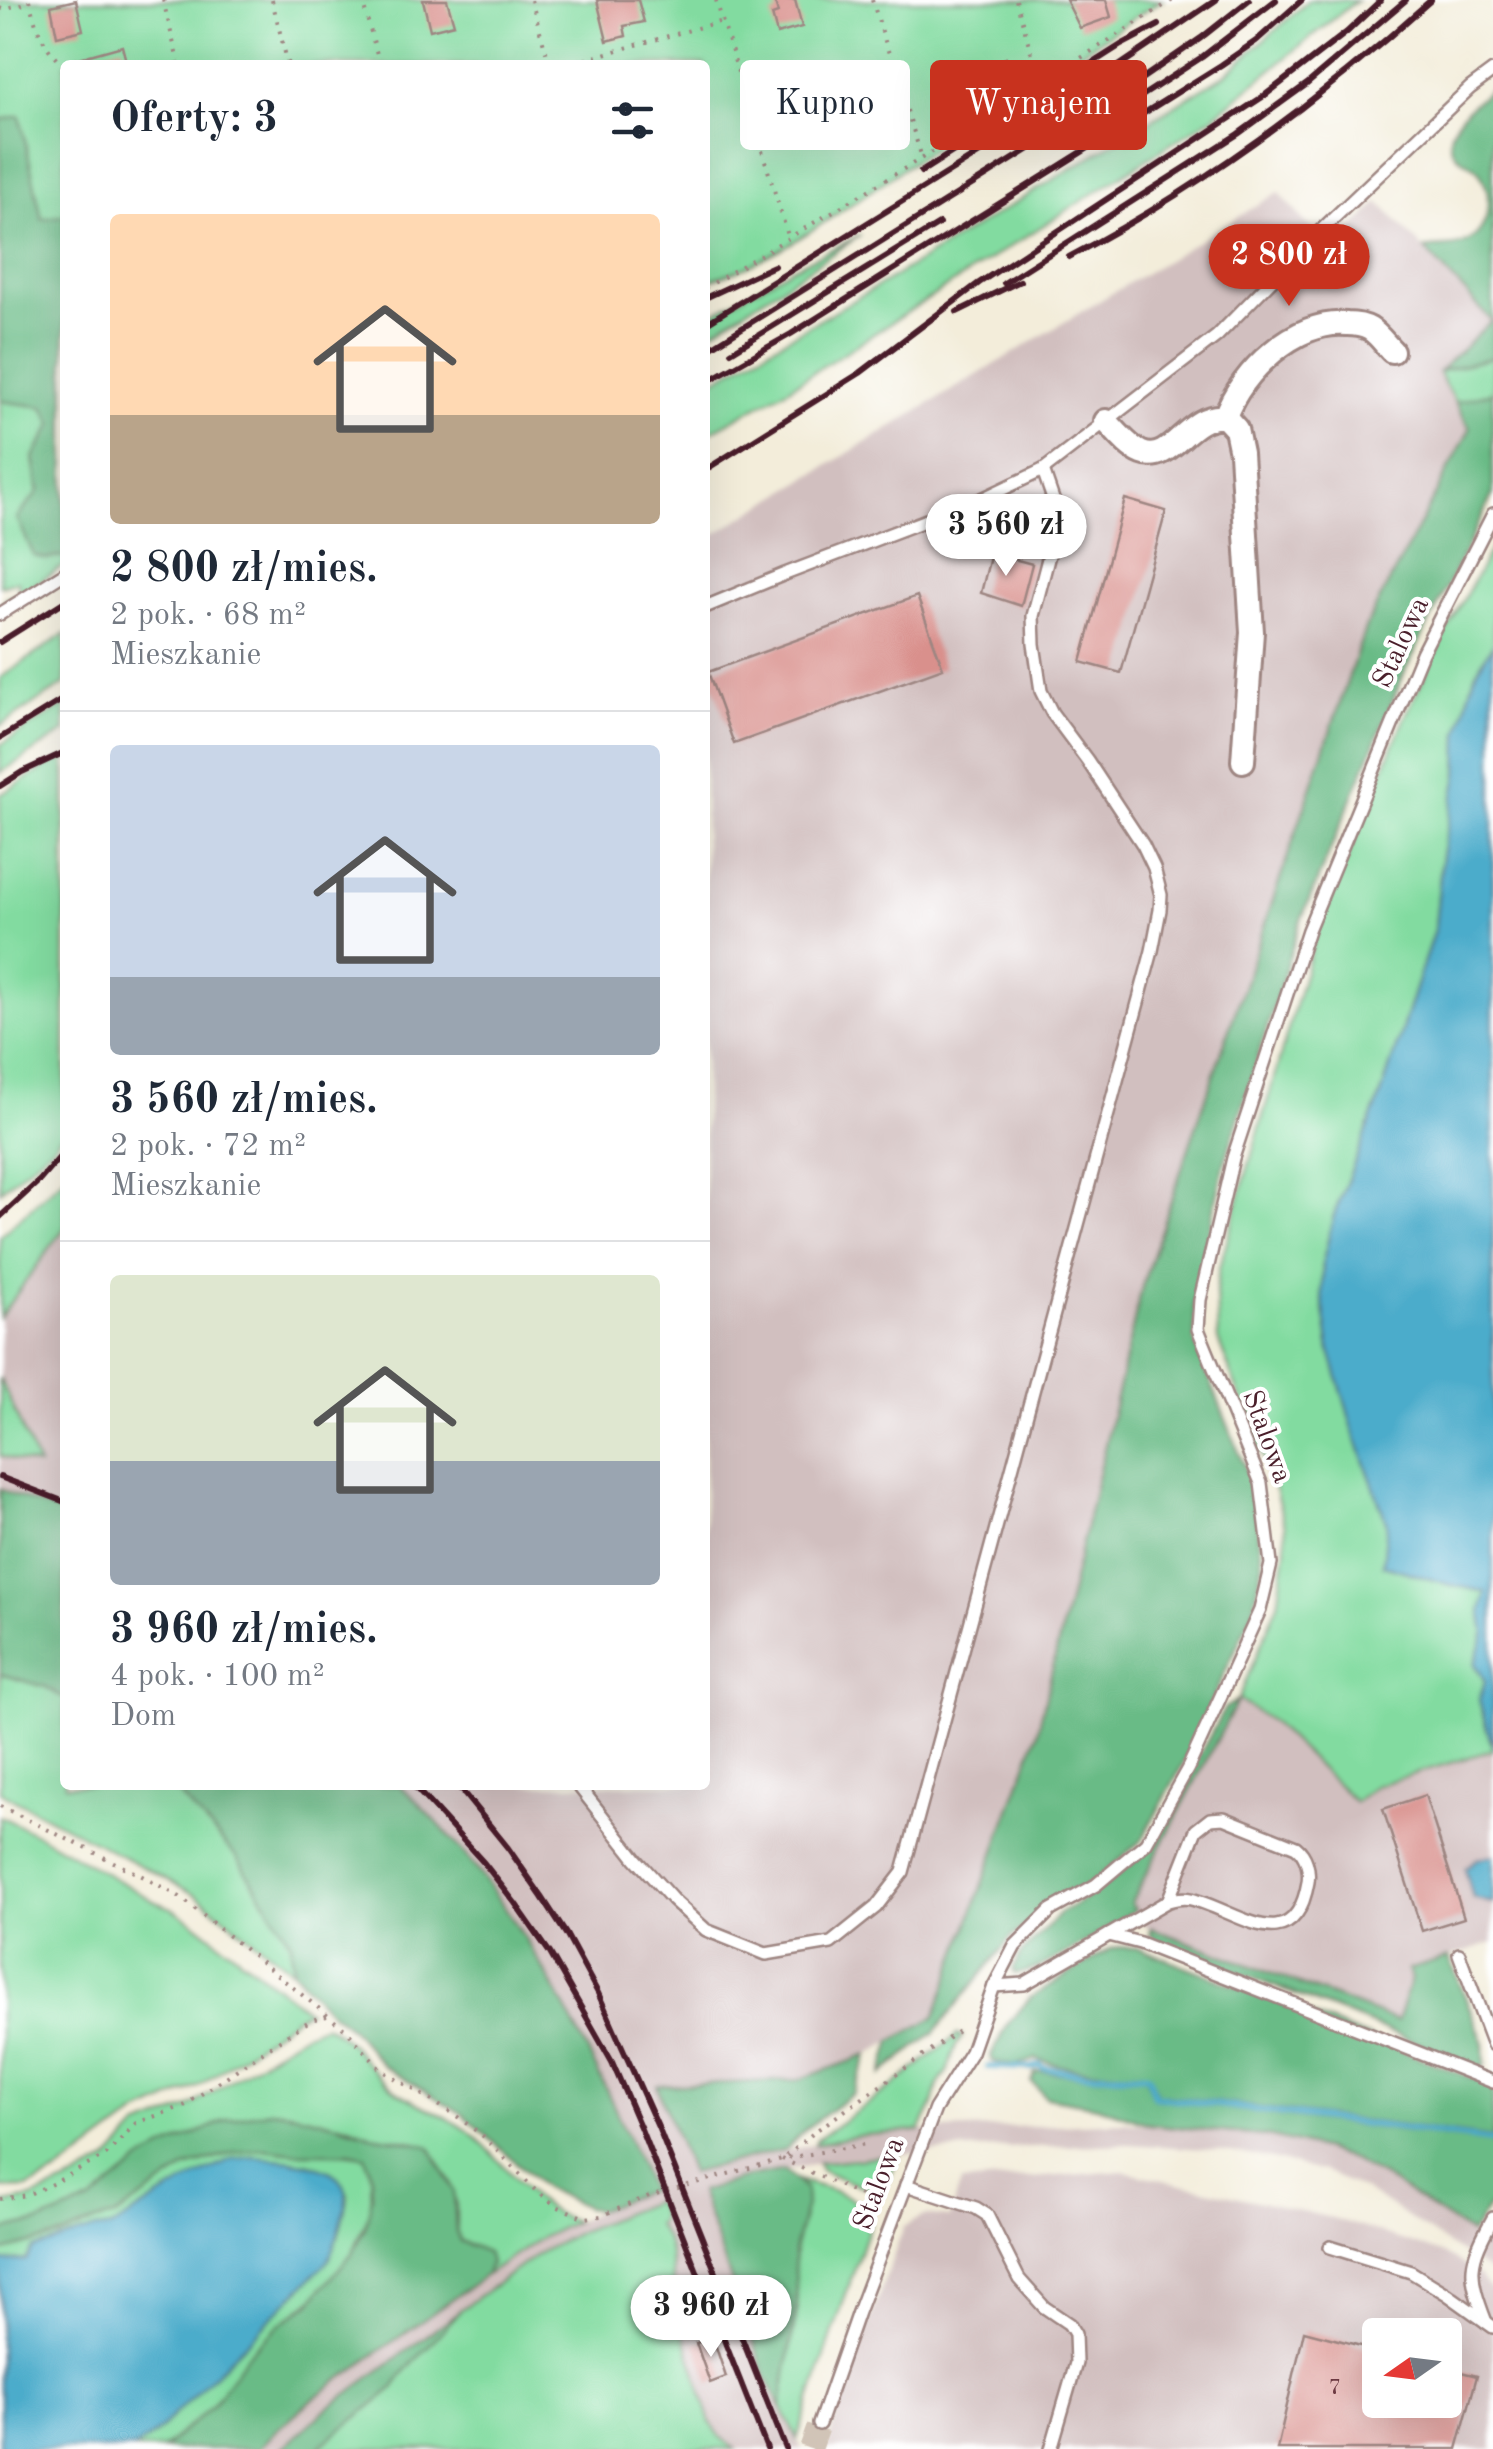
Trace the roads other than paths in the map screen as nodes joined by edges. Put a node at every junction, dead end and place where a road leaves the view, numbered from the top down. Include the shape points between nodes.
1 (1493, 71) edge
2 (1392, 351) dead end
3 (1224, 418) junction
4 (1106, 421) junction
5 (1043, 470) junction
6 (1493, 514) edge
7 (60, 576) edge
8 (710, 605) edge
9 (0, 614) edge
10 (1242, 761) dead end
11 (582, 1790) edge
12 (1168, 1901) junction
13 (1110, 1935) junction
14 (1459, 1954) dead end
15 (994, 1986) junction
16 (1493, 2045) edge
17 (1493, 2082) edge
18 (906, 2184) junction
19 (1493, 2218) edge
20 (1330, 2247) dead end
21 (1489, 2324) edge
22 (818, 2424) tunnel mouth
23 (1051, 2449) edge

1 - 4 lane via 1217,336
2 - 3 street via 1366,326 1310,328 1248,377
3 - 4 street via 1200,421 1152,455 1138,451
3 - 10 street via 1240,440 1252,632
4 - 5 lane
5 - 8 lane
5 - 11 lane via 1057,510 1033,616 1040,690 1143,845 1158,882 1160,910 903,1872 876,1907 831,1943 766,1954 706,1930 636,1859
6 - 15 lane, Stalowa via 1422,653 1308,930 1233,1158 1200,1300 1198,1330 1261,1483 1271,1564 1260,1610 1146,1843 1096,1885 1052,1910 1015,1946
7 - 9 lane
12 - 12 lane via 1196,1830 1210,1819 1224,1818 1296,1847 1306,1861 1307,1886 1288,1923 1261,1926 1190,1899
12 - 13 lane
13 - 15 lane via 1024,1984
13 - 17 lane
14 - 16 lane
15 - 18 lane, Stalowa via 971,2052 935,2110
18 - 22 lane, Stalowa
18 - 23 lane via 988,2215 1018,2279 1070,2324 1076,2363
19 - 21 lane via 1470,2270
20 - 21 lane via 1411,2272

